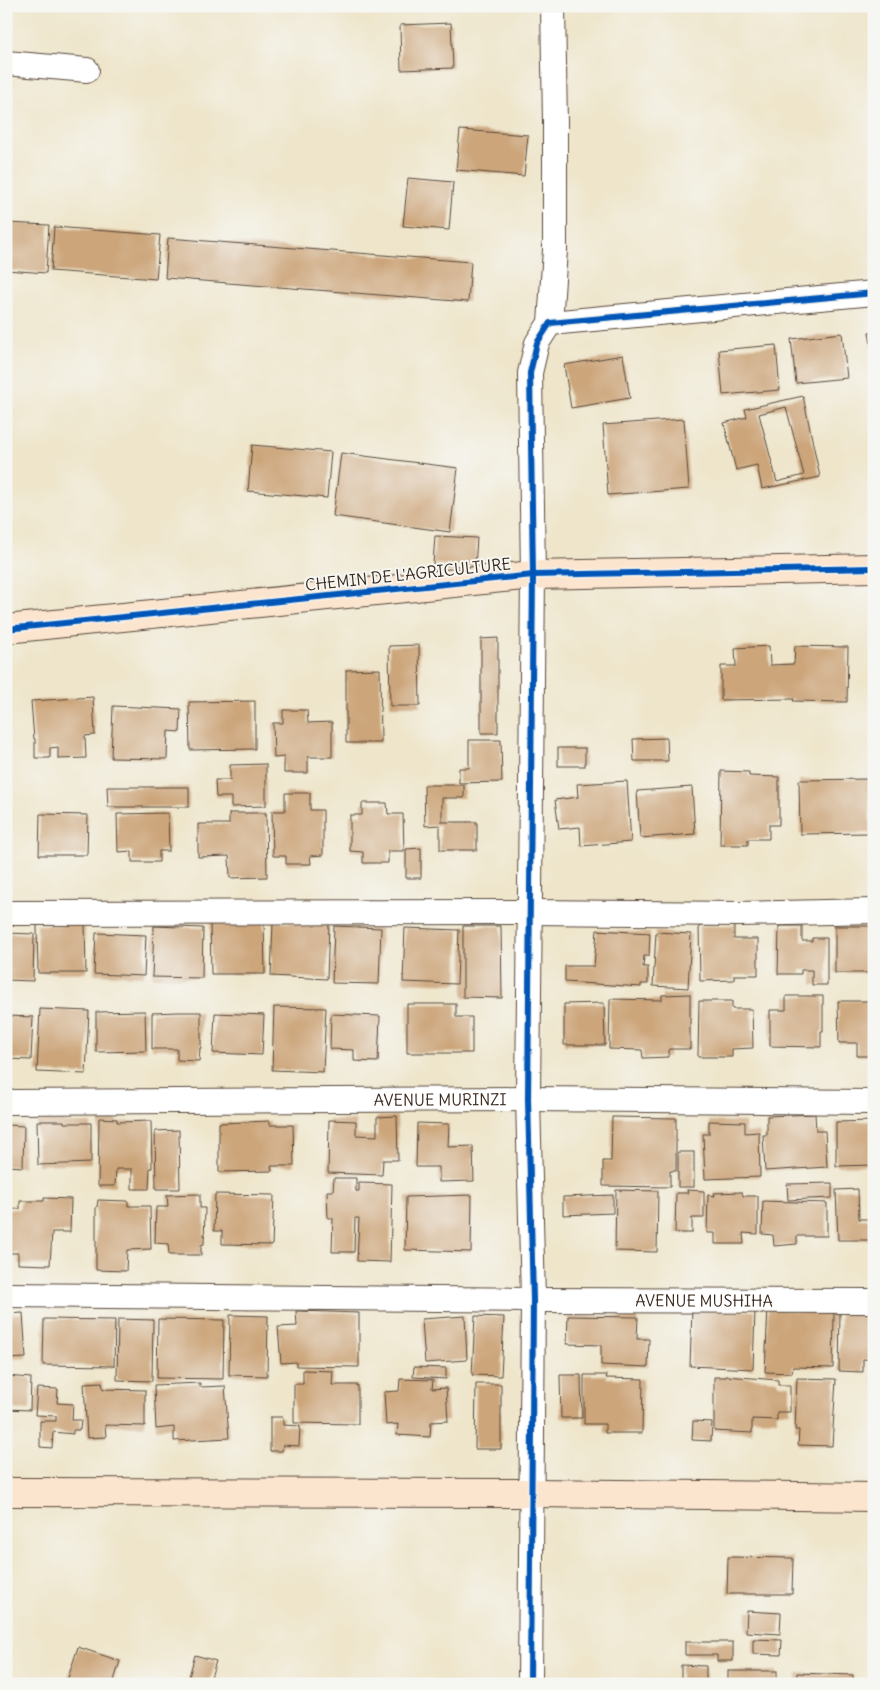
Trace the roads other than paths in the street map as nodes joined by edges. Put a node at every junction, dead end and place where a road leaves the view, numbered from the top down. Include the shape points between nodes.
1 (552, 6) edge
2 (6, 62) edge
3 (87, 70) dead end
4 (874, 293) edge
5 (550, 323) junction
6 (874, 568) edge
7 (533, 575) junction
8 (6, 629) edge
9 (874, 911) edge
10 (529, 912) junction
11 (6, 913) edge
12 (528, 1099) junction
13 (6, 1102) edge
14 (874, 1102) edge
15 (6, 1295) edge
16 (533, 1300) junction
17 (874, 1301) edge
18 (6, 1492) edge
19 (532, 1492) junction
20 (874, 1497) edge
21 (530, 1684) edge

1 - 5 street via 555,250
2 - 3 street
4 - 5 street
5 - 7 street via 537,343 530,373
6 - 7 street, CHEMIN DE L'AGRICULTURE
7 - 8 street, CHEMIN DE L'AGRICULTURE
7 - 10 street
9 - 10 street via 739,914
10 - 11 street
10 - 12 street
12 - 13 street, AVENUE MURINZI
12 - 14 street, AVENUE MURINZI
12 - 16 street
15 - 16 street, AVENUE MUSHIHA
16 - 17 street, AVENUE MUSHIHA
16 - 19 street
18 - 19 street
19 - 20 street
19 - 21 street

